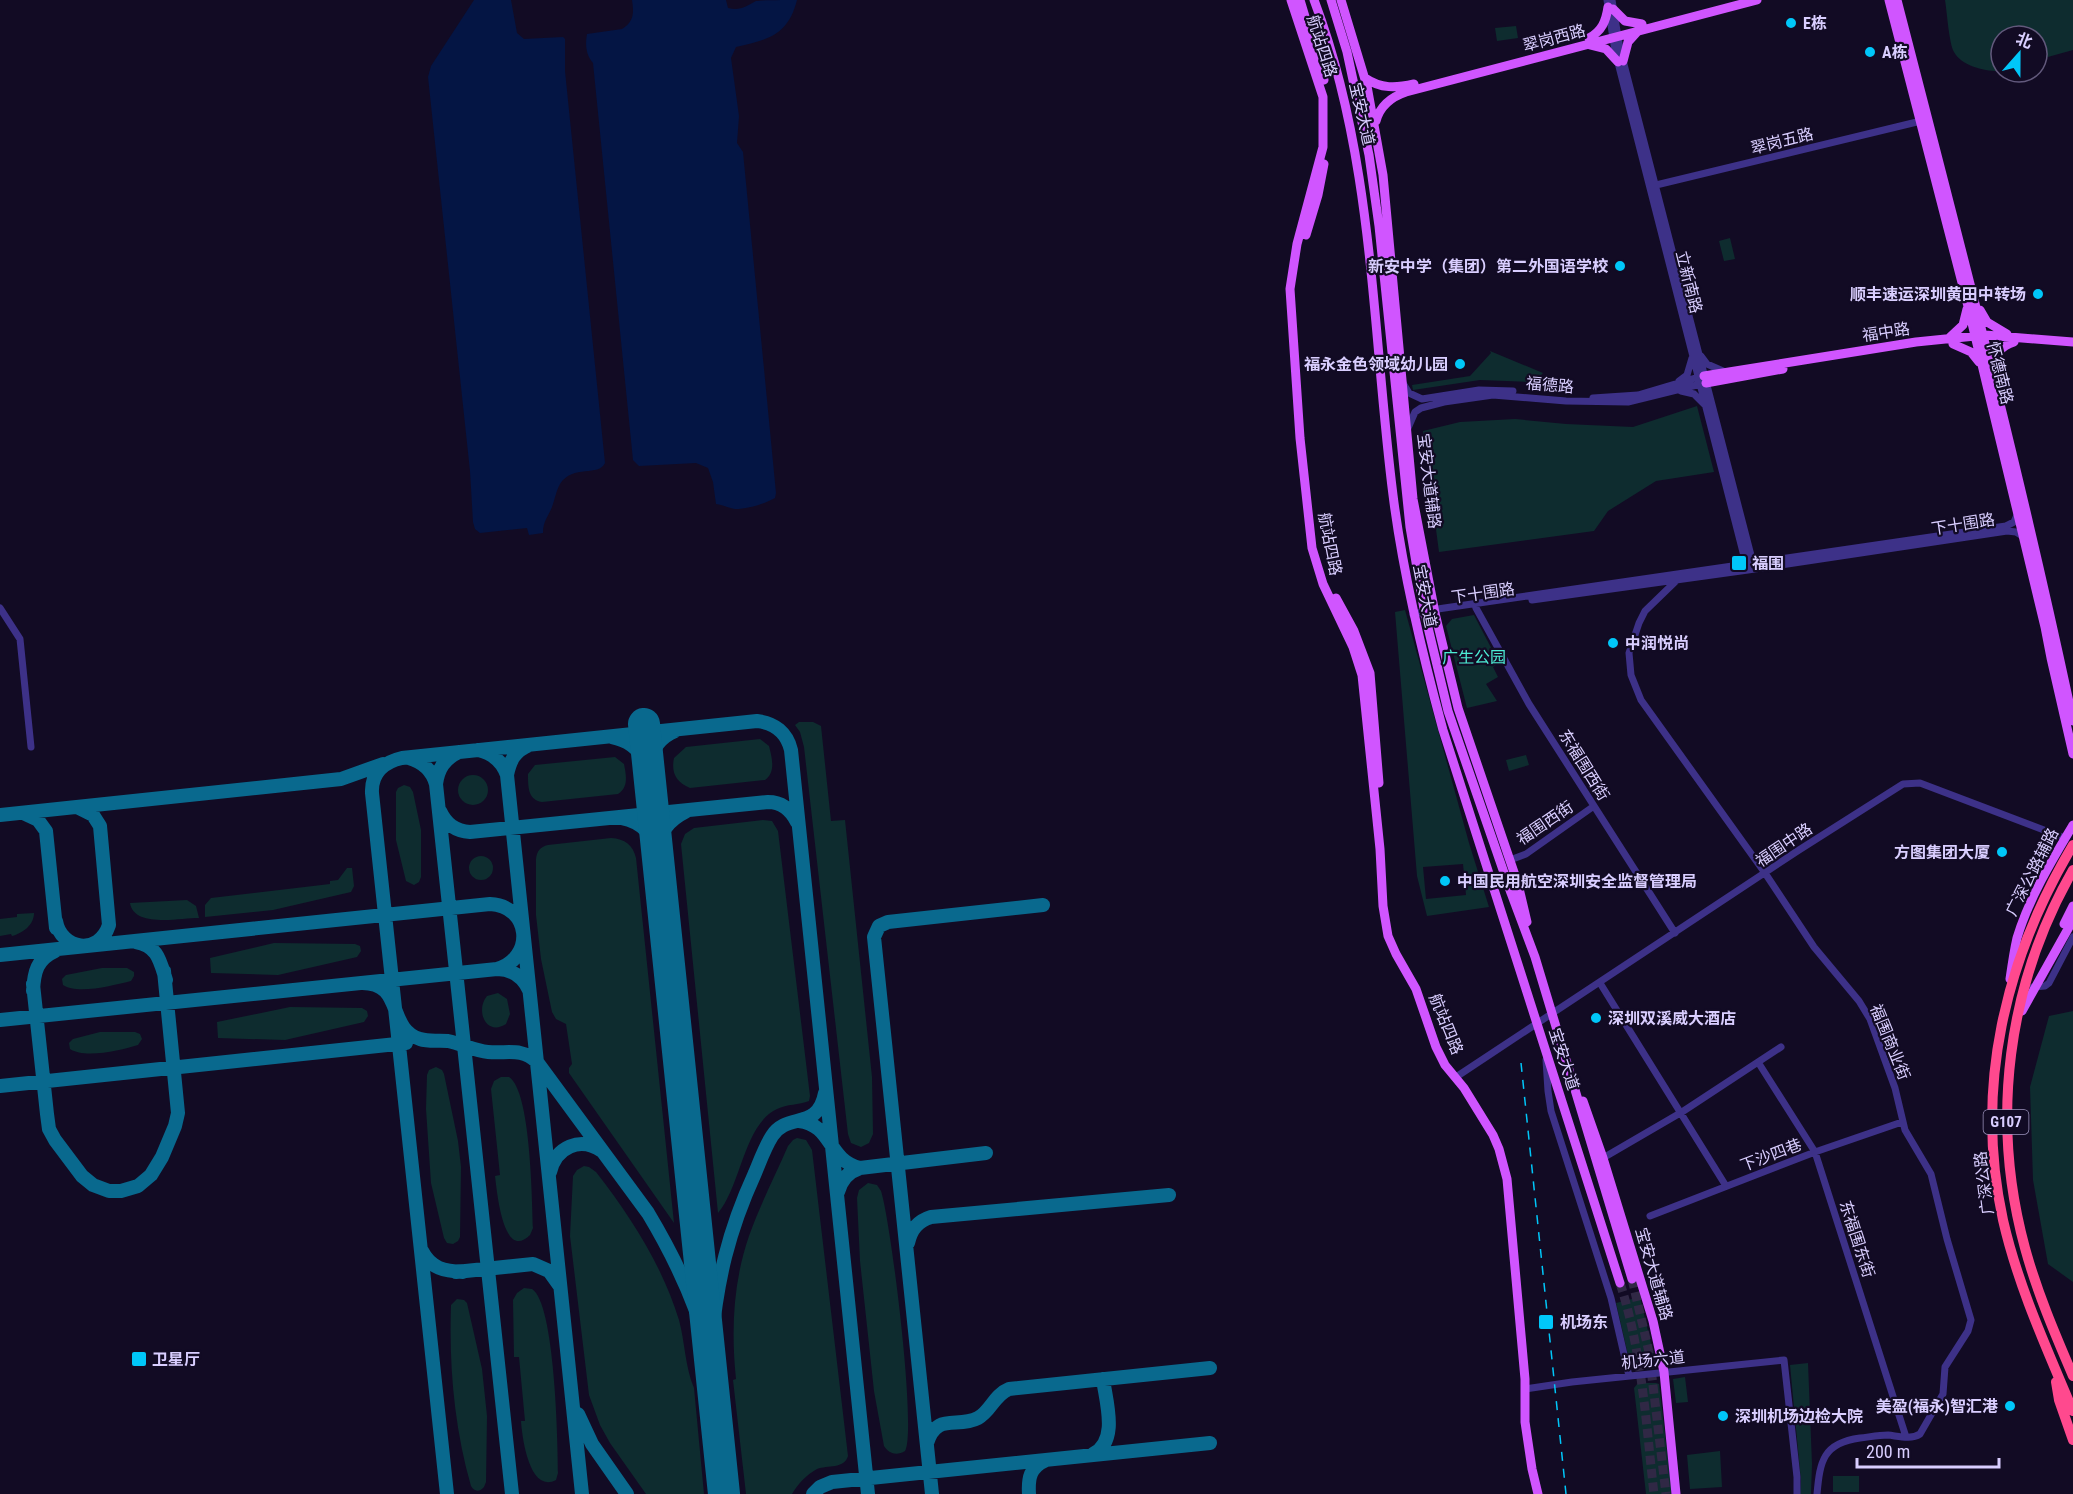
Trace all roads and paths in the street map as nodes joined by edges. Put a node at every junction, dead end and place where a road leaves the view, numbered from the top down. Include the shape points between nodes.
1 (1291, 0) edge
2 (1300, 0) edge
3 (1314, 0) edge
4 (1331, 0) edge
5 (1341, 0) edge
6 (1736, 0) edge
7 (1757, 0) edge
8 (1889, 0) edge
9 (1897, 0) edge
10 (1610, 4) edge
11 (1640, 28) junction
12 (1615, 34) junction
13 (1588, 41) junction
14 (1621, 62) junction
15 (1365, 78) junction
16 (1921, 121) junction
17 (1375, 127) junction
18 (1653, 186) junction
19 (1970, 298) junction
20 (1980, 338) junction
21 (2013, 339) junction
22 (1950, 341) junction
23 (2072, 343) edge
24 (1694, 346) junction
25 (1735, 371) junction
26 (1989, 377) junction
27 (1703, 380) junction
28 (1724, 380) junction
29 (1402, 381) junction
30 (1673, 388) junction
31 (1434, 401) junction
32 (1711, 401) junction
33 (1708, 411) junction
34 (1407, 433) junction
35 (1405, 480) junction
36 (2018, 513) junction
37 (1420, 532) junction
38 (2024, 537) junction
39 (1750, 567) junction
40 (1676, 581) junction
41 (0, 608) edge
42 (1476, 608) junction
43 (1435, 612) junction
44 (1424, 613) junction
45 (1413, 615) junction
46 (2050, 615) junction
47 (2073, 694) edge
48 (2073, 721) edge
49 (31, 747) dead end
50 (2073, 754) edge
51 (1594, 806) junction
52 (2073, 825) edge
53 (2069, 842) edge
54 (1510, 860) junction
55 (2073, 870) edge
56 (1765, 873) junction
57 (2073, 906) edge
58 (2073, 920) edge
59 (1675, 933) junction
60 (2073, 937) edge
61 (1535, 957) junction
62 (2040, 975) junction
63 (1600, 983) junction
64 (2033, 987) junction
65 (1553, 1014) junction
66 (1537, 1024) junction
67 (2015, 1027) junction
68 (1780, 1047) dead end
69 (1545, 1049) junction
70 (1758, 1062) junction
71 (1570, 1071) junction
72 (1456, 1077) junction
73 (1682, 1112) junction
74 (1902, 1122) junction
75 (1815, 1152) junction
76 (1604, 1158) junction
77 (1726, 1186) junction
78 (1650, 1216) dead end
79 (1632, 1280) tunnel mouth
80 (1620, 1283) tunnel mouth
81 (2054, 1367) junction
82 (1664, 1372) junction
83 (1629, 1376) junction
84 (2073, 1376) edge
85 (1525, 1389) junction
86 (2073, 1412) edge
87 (1906, 1437) junction
88 (2073, 1440) edge
89 (1538, 1494) edge
90 (1676, 1494) edge
91 (1797, 1494) edge
92 (1817, 1494) edge

1 - 72 main road, 航站四路 via 1323,97 1323,147 1297,244 1290,289 1312,548 1362,675 1388,936 1422,1004 1444,1065
2 - 72 main road, 航站四路 via 1329,97 1328,143 1296,290 1317,548 1329,585 1354,631 1370,673 1388,906 1394,934 1421,988
3 - 45 main road, 宝安大道 via 1345,100 1358,162 1393,495
4 - 35 main road, 宝安大道 via 1370,155
5 - 15 main road, 宝安大道辅路
6 - 11 main road, 翠岗西路
7 - 11 main road, 翠岗西路
8 - 16 main road, 怀德南路
9 - 19 main road, 怀德南路
10 - 11 main road via 1625,21
10 - 12 street, 立新南路
10 - 13 main road via 1603,26
11 - 12 main road, 翠岗西路
11 - 14 main road via 1628,42
12 - 13 main road, 翠岗西路
12 - 14 street, 立新南路
13 - 14 main road
13 - 15 main road, 翠岗西路 via 1404,86 1386,87
13 - 17 main road, 翠岗西路 via 1398,95 1383,106
14 - 18 street, 立新南路
15 - 17 main road, 宝安大道辅路
16 - 18 street, 翠岗五路
16 - 19 main road, 怀德南路
17 - 29 main road, 宝安大道辅路
18 - 24 street, 立新南路
19 - 20 main road, 怀德南路
19 - 21 main road via 1987,322
19 - 22 main road via 1965,322
20 - 21 main road, 福中路
20 - 22 main road, 福中路
20 - 26 main road, 怀德南路
21 - 23 main road, 福中路
21 - 26 main road via 1997,353
22 - 25 main road, 福中路
22 - 26 main road via 1971,352
22 - 28 main road, 福中路
24 - 25 street via 1715,369
24 - 27 street, 立新南路
24 - 30 street via 1691,366
25 - 27 main road, 福中路
26 - 36 main road, 怀德南路
26 - 46 main road, 怀德南路
27 - 28 main road, 福中路
27 - 30 street, 福德路
27 - 32 street, 立新南路
27 - 33 street, 立新南路
28 - 32 street via 1715,386
29 - 31 street, 福德路 via 1415,397
29 - 34 main road, 宝安大道辅路
30 - 31 street, 福德路 via 1628,402 1493,395
30 - 33 street via 1694,394
31 - 34 street, 福德路 via 1415,412
32 - 39 street, 立新南路
33 - 39 street, 立新南路
34 - 37 main road, 宝安大道辅路
35 - 37 main road
35 - 44 main road, 宝安大道
36 - 38 main road, 怀德南路
36 - 39 street, 下十围路 via 2014,522 2006,526
37 - 43 main road, 宝安大道辅路
38 - 39 street, 下十围路 via 2007,531
38 - 50 main road, 怀德南路
39 - 40 street, 下十围路
39 - 43 street, 下十围路
40 - 42 street, 下十围路
40 - 56 street, 福围商业街 via 1641,617 1629,653 1631,675 1641,699
41 - 49 street via 20,639
42 - 43 street, 下十围路
42 - 51 street, 东福围西街 via 1529,704
43 - 44 street, 下十围路
43 - 54 main road, 宝安大道辅路 via 1458,708
44 - 45 street, 下十围路
44 - 61 main road, 宝安大道 via 1449,711
45 - 66 main road, 宝安大道 via 1443,730
46 - 47 main road, 怀德南路
46 - 48 main road, 怀德南路
51 - 54 street, 福围西街 via 1526,854
51 - 59 street, 东福围西街
52 - 53 main road, 广深公路辅路
53 - 56 street, 福围中路 via 1920,783 1908,782
53 - 81 highway, 广深公路 / G107 via 2030,927 2006,1003 1994,1087 1994,1145 2003,1218 2018,1275
54 - 61 main road, 宝安大道辅路
55 - 67 highway, 广深公路 / G107 via 2036,949
56 - 59 street, 福围中路
56 - 74 street, 福围商业街 via 1814,947 1870,1019 1896,1088
57 - 62 main road
58 - 62 main road
59 - 63 street, 福围中路
60 - 64 street via 2049,983
61 - 65 main road, 宝安大道
62 - 64 main road
63 - 65 street, 福围中路
63 - 73 street
64 - 67 main road
65 - 66 street, 福围中路
65 - 71 main road, 宝安大道
66 - 69 main road, 宝安大道
66 - 72 street, 福围中路
67 - 84 highway, 广深公路 / G107 via 2006,1098 2012,1188 2032,1272
68 - 70 street
69 - 80 main road, 宝安大道
69 - 83 street via 1551,1111 1611,1298
70 - 73 street
70 - 75 street, 东福围东街
71 - 76 main road, 宝安大道辅路
71 - 79 main road, 宝安大道
72 - 85 main road, 航站四路 via 1492,1135 1507,1179
73 - 76 street
73 - 77 street
74 - 75 street, 下沙四巷
74 - 87 street, 福围商业街 via 1931,1174 1971,1320 1945,1367 1944,1390 1938,1403 1920,1434
75 - 77 street, 下沙四巷
75 - 87 street, 东福围东街
76 - 82 main road, 宝安大道辅路 via 1641,1276
77 - 78 street, 下沙四巷
81 - 86 highway, 广深公路 / G107
81 - 88 highway via 2059,1400
82 - 83 street, 机场六道
82 - 90 main road, 宝安大道辅路
82 - 91 street, 机场六道 via 1784,1360
83 - 85 street, 机场六道
85 - 89 main road, 航站四路 via 1527,1442
87 - 92 street via 1881,1435 1836,1445 1823,1459

